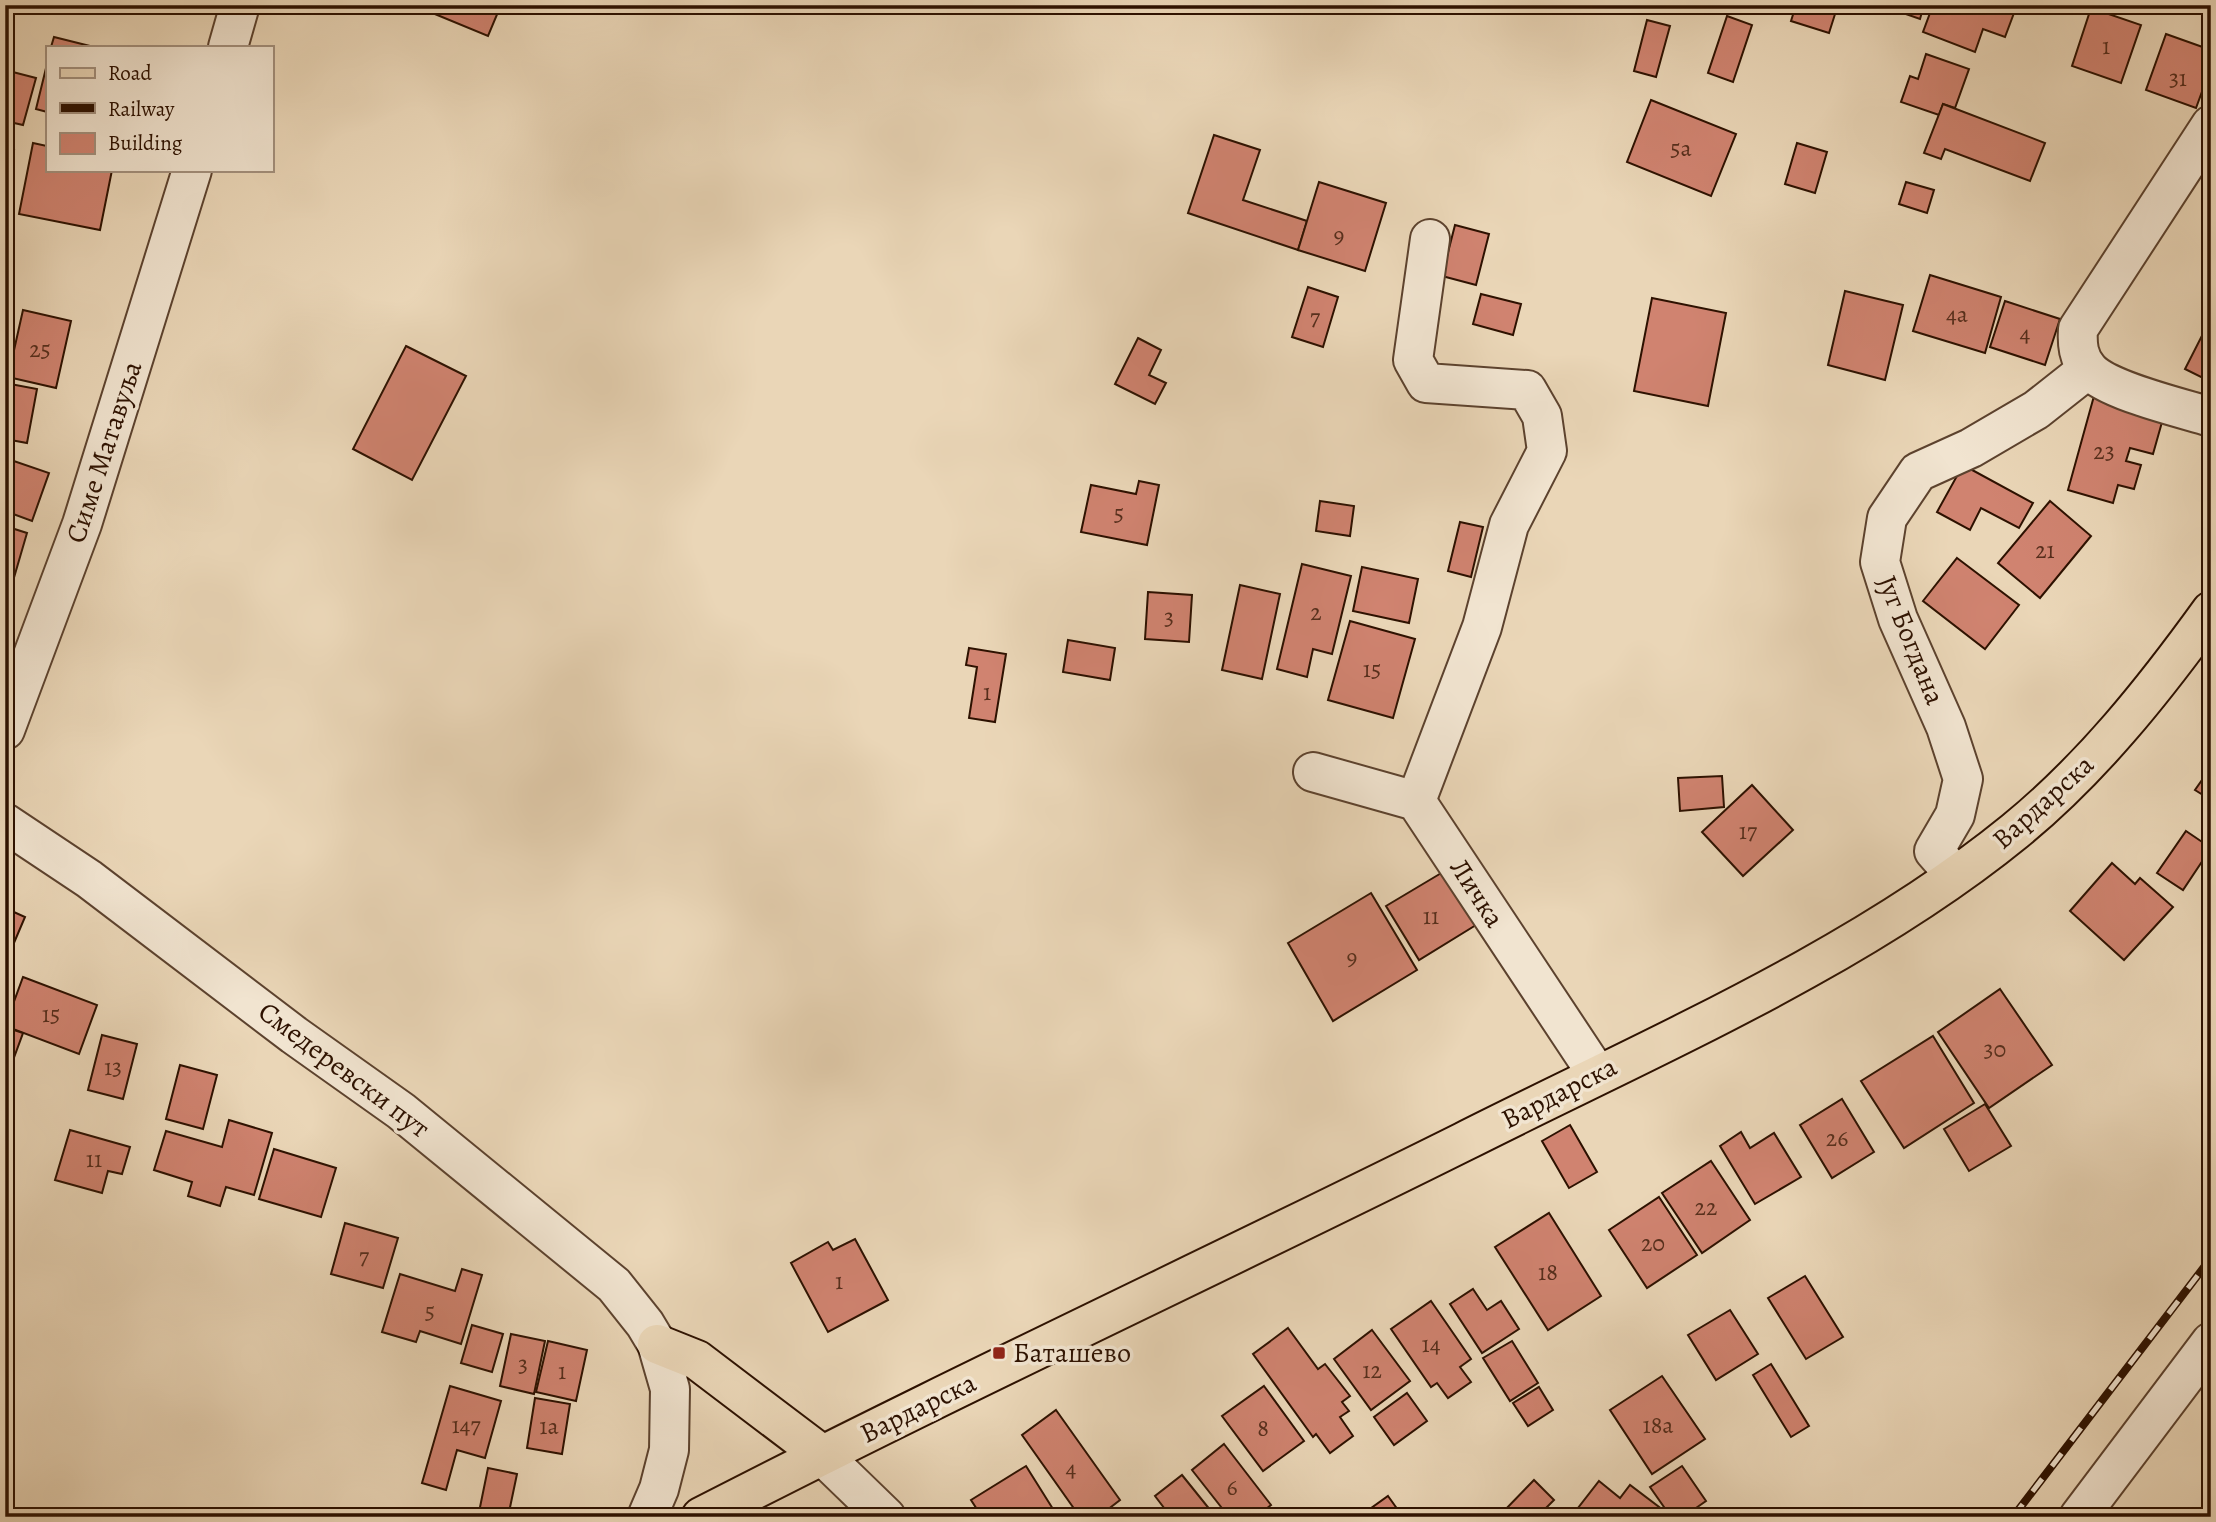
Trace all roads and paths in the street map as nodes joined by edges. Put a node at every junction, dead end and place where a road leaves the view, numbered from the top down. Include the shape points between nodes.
1 (240, 5) edge
2 (228, 46) edge
3 (2211, 125) edge
4 (191, 172) edge
5 (1430, 239) dead end
6 (2088, 369) junction
7 (2211, 417) edge
8 (2211, 611) edge
9 (5, 730) edge
10 (1314, 772) dead end
11 (1416, 800) junction
12 (5, 823) edge
13 (1955, 874) junction
14 (1597, 1074) junction
15 (2211, 1342) edge
16 (657, 1344) junction
17 (821, 1454) junction
18 (647, 1517) edge
19 (701, 1517) edge
20 (886, 1517) edge
21 (2079, 1517) edge

1 - 2 street
3 - 6 street via 2078,329 2077,344
4 - 9 street, Симе Матавуља via 82,524
5 - 11 street via 1413,360 1426,383 1527,390 1542,416 1546,451 1509,525 1482,627
6 - 7 street via 2108,383
6 - 13 street, Југ Богдана via 2036,410 1919,472 1887,518 1880,562 1898,620 1946,727 1963,779 1955,816 1934,851
8 - 13 main road, Вардарска via 2131,713 2069,782 2014,832
10 - 11 street
11 - 14 street, Личка
12 - 16 street, Смедеревски пут via 89,879 432,1136 592,1264 632,1306
13 - 14 main road, Вардарска via 1806,969
14 - 17 main road, Вардарска via 1196,1275
15 - 21 street
16 - 17 main road via 697,1360
16 - 18 street, Смедеревски пут via 670,1389 671,1423 665,1468
17 - 19 main road, Вардарска
17 - 20 street

